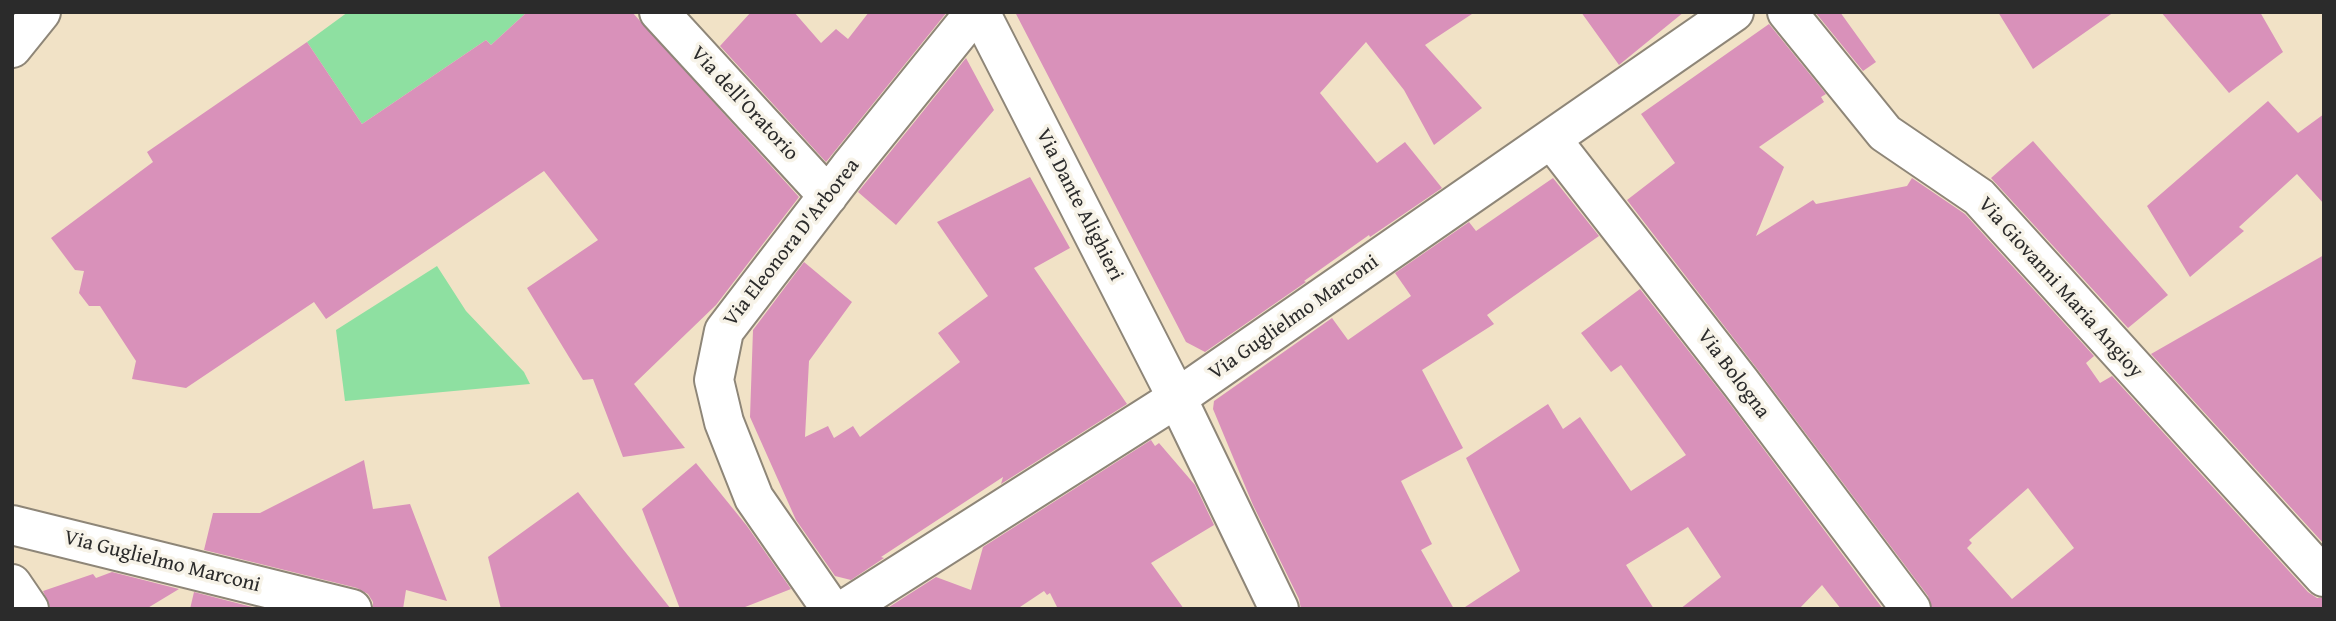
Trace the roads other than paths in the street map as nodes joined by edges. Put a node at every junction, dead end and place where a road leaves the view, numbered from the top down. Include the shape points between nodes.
1 (41, 12) edge
2 (659, 12) edge
3 (978, 12) edge
4 (1734, 12) edge
5 (1787, 12) edge
6 (12, 48) edge
7 (1552, 140) junction
8 (828, 196) junction
9 (1177, 398) junction
10 (12, 525) edge
11 (2324, 577) edge
12 (12, 584) edge
13 (29, 609) edge
14 (352, 609) edge
15 (831, 609) edge
16 (845, 609) edge
17 (1279, 609) edge
18 (1911, 609) edge

1 - 6 street
2 - 8 street, Via dell'Oratorio
3 - 8 street, Via Eleonora D'Arborea
3 - 9 street, Via Dante Alighieri
4 - 7 street, Via Guglielmo Marconi
5 - 11 street, Via Giovanni Maria Angioy via 1885,134 1979,197
7 - 9 street, Via Guglielmo Marconi
7 - 18 street, Via Bologna
8 - 15 street, Via Eleonora D'Arborea via 724,331 715,380 724,422 754,498
9 - 16 street, Via Guglielmo Marconi
9 - 17 street, Via Dante Alighieri
10 - 14 street, Via Guglielmo Marconi
12 - 13 street

